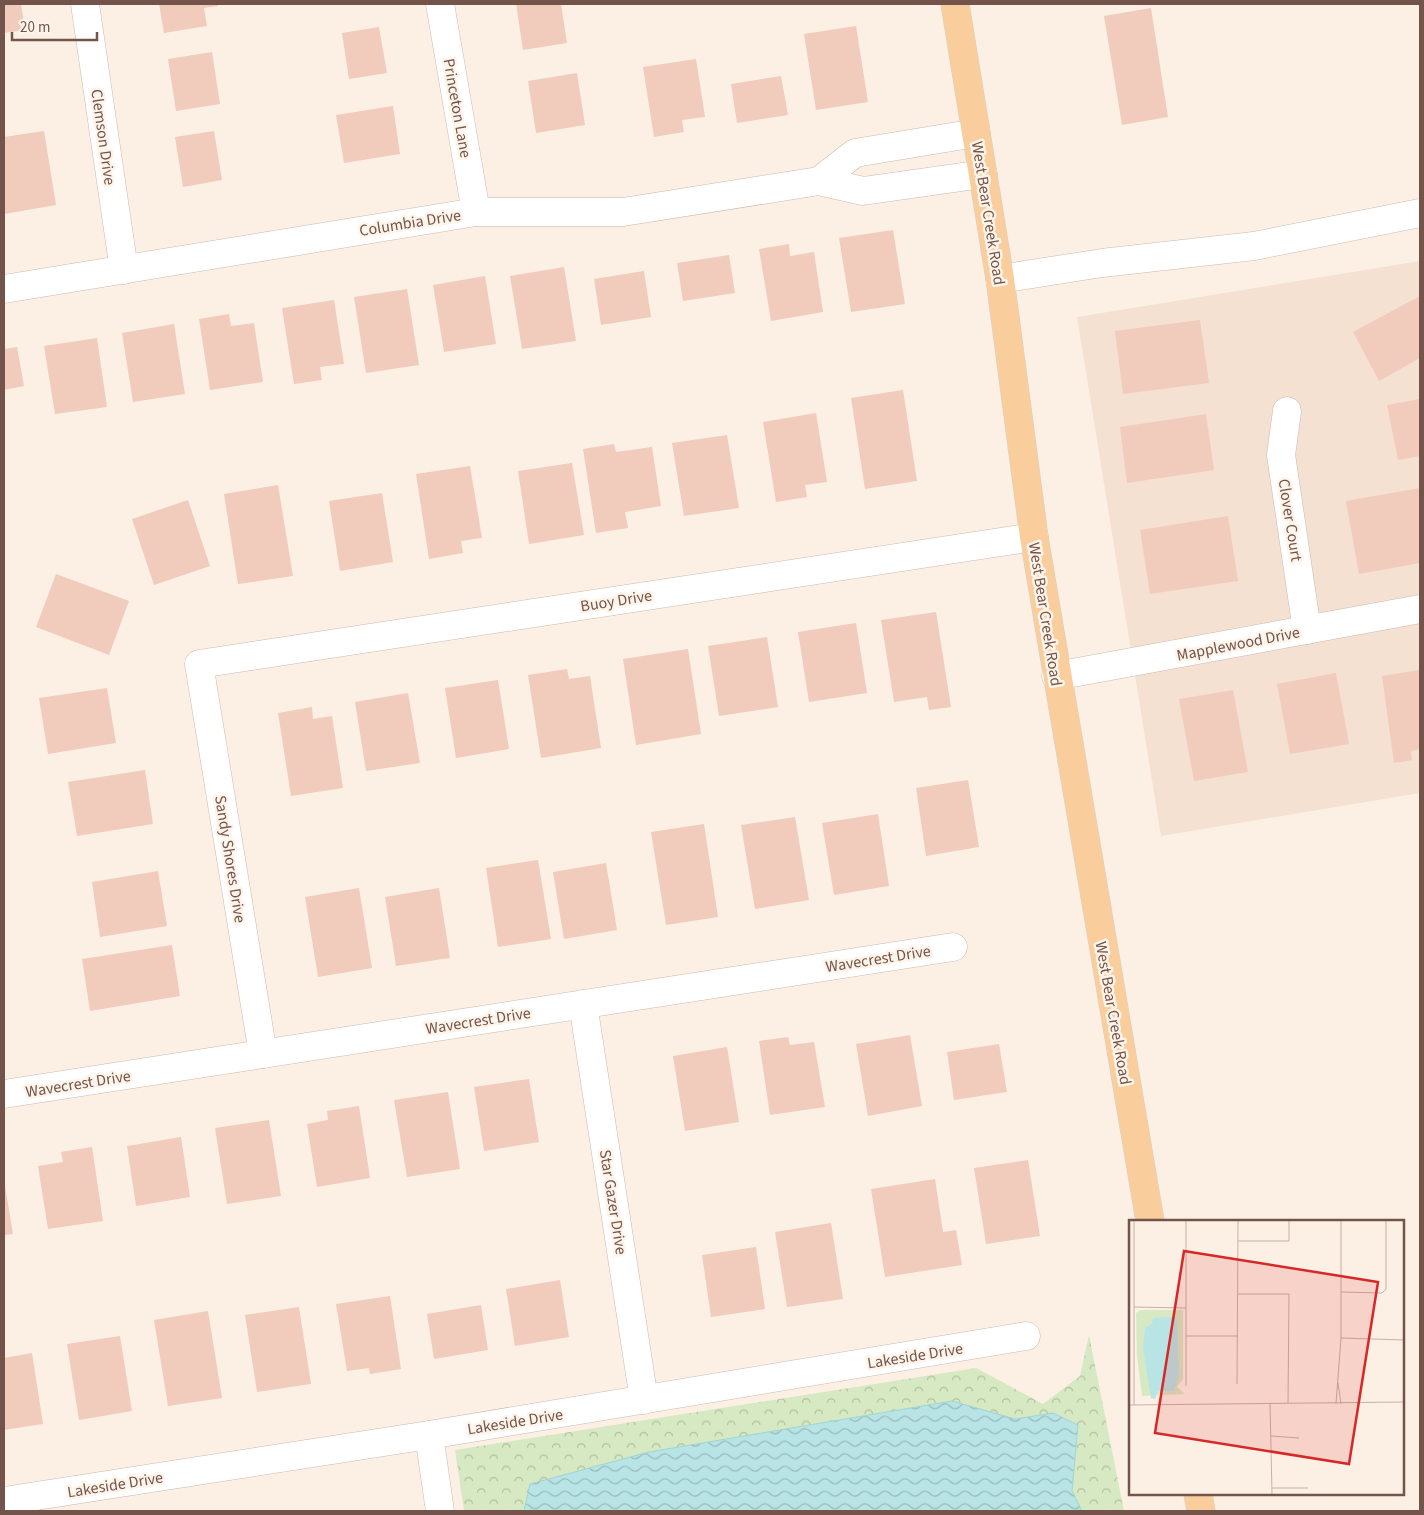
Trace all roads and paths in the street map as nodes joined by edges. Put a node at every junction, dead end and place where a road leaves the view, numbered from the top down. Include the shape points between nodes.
1 (85, 4) edge
2 (440, 4) edge
3 (956, 4) edge
4 (976, 133) junction
5 (983, 174) junction
6 (819, 181) junction
7 (476, 212) junction
8 (1420, 213) edge
9 (124, 270) junction
10 (1000, 279) junction
11 (4, 289) edge
12 (1287, 411) dead end
13 (1034, 537) junction
14 (1420, 609) edge
15 (1307, 630) junction
16 (199, 664) joint
17 (1056, 676) junction
18 (953, 947) dead end
19 (584, 1004) junction
20 (263, 1054) junction
21 (4, 1094) edge
22 (1150, 1220) edge
23 (1026, 1336) dead end
24 (644, 1400) junction
25 (429, 1435) junction
26 (1198, 1495) edge
27 (4, 1501) edge
28 (440, 1511) edge
29 (1201, 1511) edge

1 - 9 street, Clemson Drive
2 - 7 street, Princeton Lane
3 - 4 main road, West Bear Creek Road
4 - 5 main road, West Bear Creek Road
4 - 6 street, Columbia Drive via 855,153
5 - 6 street, Columbia Drive via 863,192
5 - 10 main road, West Bear Creek Road
6 - 7 street, Columbia Drive via 623,212
7 - 9 street, Columbia Drive
8 - 10 street via 1254,246 1102,263
9 - 11 street, Columbia Drive
10 - 13 main road, West Bear Creek Road
12 - 15 street, Clover Court via 1281,455
13 - 16 street, Buoy Drive
13 - 17 main road, West Bear Creek Road
14 - 15 street, Mapplewood Drive
15 - 17 street, Mapplewood Drive
16 - 20 street, Sandy Shores Drive
17 - 22 main road, West Bear Creek Road
18 - 19 street, Wavecrest Drive
19 - 20 street, Wavecrest Drive
19 - 24 street, Star Gazer Drive
20 - 21 street, Wavecrest Drive
23 - 24 street, Lakeside Drive
24 - 25 street, Lakeside Drive
25 - 27 street, Lakeside Drive
25 - 28 street
26 - 29 main road

